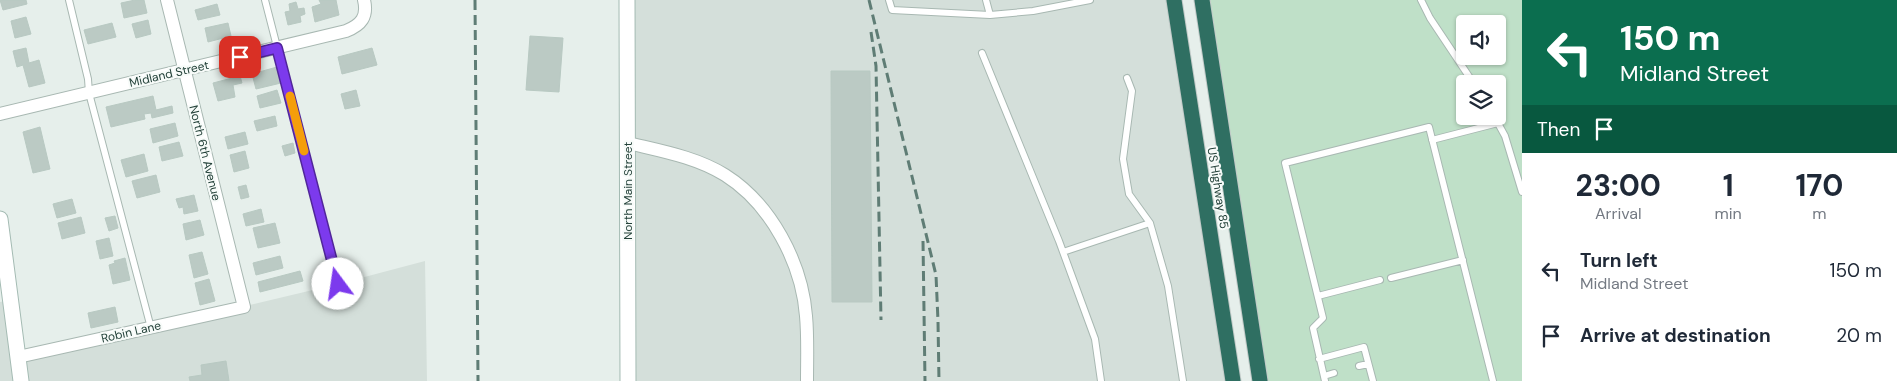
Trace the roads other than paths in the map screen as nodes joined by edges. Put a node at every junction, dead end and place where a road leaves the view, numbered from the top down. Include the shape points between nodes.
1 (69, 0) edge
2 (168, 0) edge
3 (265, 0) edge
4 (364, 0) edge
5 (627, 0) edge
6 (889, 0) edge
7 (986, 0) edge
8 (1090, 0) edge
9 (1174, 0) edge
10 (1202, 0) edge
11 (1421, 0) edge
12 (1074, 2) edge
13 (990, 15) junction
14 (277, 48) junction
15 (982, 53) dead end
16 (185, 70) junction
17 (1468, 75) edge
18 (1127, 78) dead end
19 (89, 93) junction
20 (0, 114) edge
21 (1490, 125) edge
22 (1499, 125) edge
23 (1432, 140) junction
24 (628, 143) junction
25 (1522, 192) edge
26 (0, 219) edge
27 (1150, 223) junction
28 (1063, 252) junction
29 (1462, 260) junction
30 (1391, 278) dead end
31 (1380, 280) dead end
32 (338, 284) dead end
33 (1318, 296) junction
34 (244, 307) joint
35 (151, 328) junction
36 (18, 358) junction
37 (1319, 359) junction
38 (1368, 364) junction
39 (1358, 366) dead end
40 (1334, 373) dead end
41 (1325, 378) edge
42 (21, 381) edge
43 (628, 381) edge
44 (807, 381) edge
45 (1101, 381) edge
46 (1182, 381) edge
47 (1233, 381) edge
48 (1260, 381) edge
49 (1373, 381) edge
50 (1493, 381) edge

1 - 19 lane
2 - 16 street, North 6th Avenue
3 - 14 lane
4 - 14 street, Midland Street via 365,15 357,27
5 - 24 street, North Main Street
6 - 13 lane via 892,10
7 - 13 lane
8 - 12 lane
9 - 47 highway, US Highway 85
10 - 48 highway, US Highway 85
11 - 17 lane
12 - 13 lane via 1033,11
14 - 16 street, Midland Street
14 - 32 lane
15 - 28 lane
16 - 19 street, Midland Street
16 - 34 street, North 6th Avenue
18 - 27 lane via 1132,91 1123,159 1129,194
19 - 20 street, Midland Street
19 - 35 lane
21 - 23 lane
22 - 25 lane
23 - 29 lane
23 - 33 lane via 1429,127 1285,163
24 - 43 street, North Main Street
24 - 44 street via 709,167 737,184 760,206 788,251 803,295
26 - 36 street
27 - 28 lane
27 - 46 lane via 1168,286
28 - 45 lane via 1095,339
29 - 30 lane
29 - 50 lane
31 - 33 lane
33 - 37 lane via 1323,318 1313,328
34 - 35 street, Robin Lane
35 - 36 street, Robin Lane
36 - 42 street
37 - 38 lane via 1364,347
37 - 41 lane
38 - 39 lane
38 - 49 lane
40 - 41 lane

